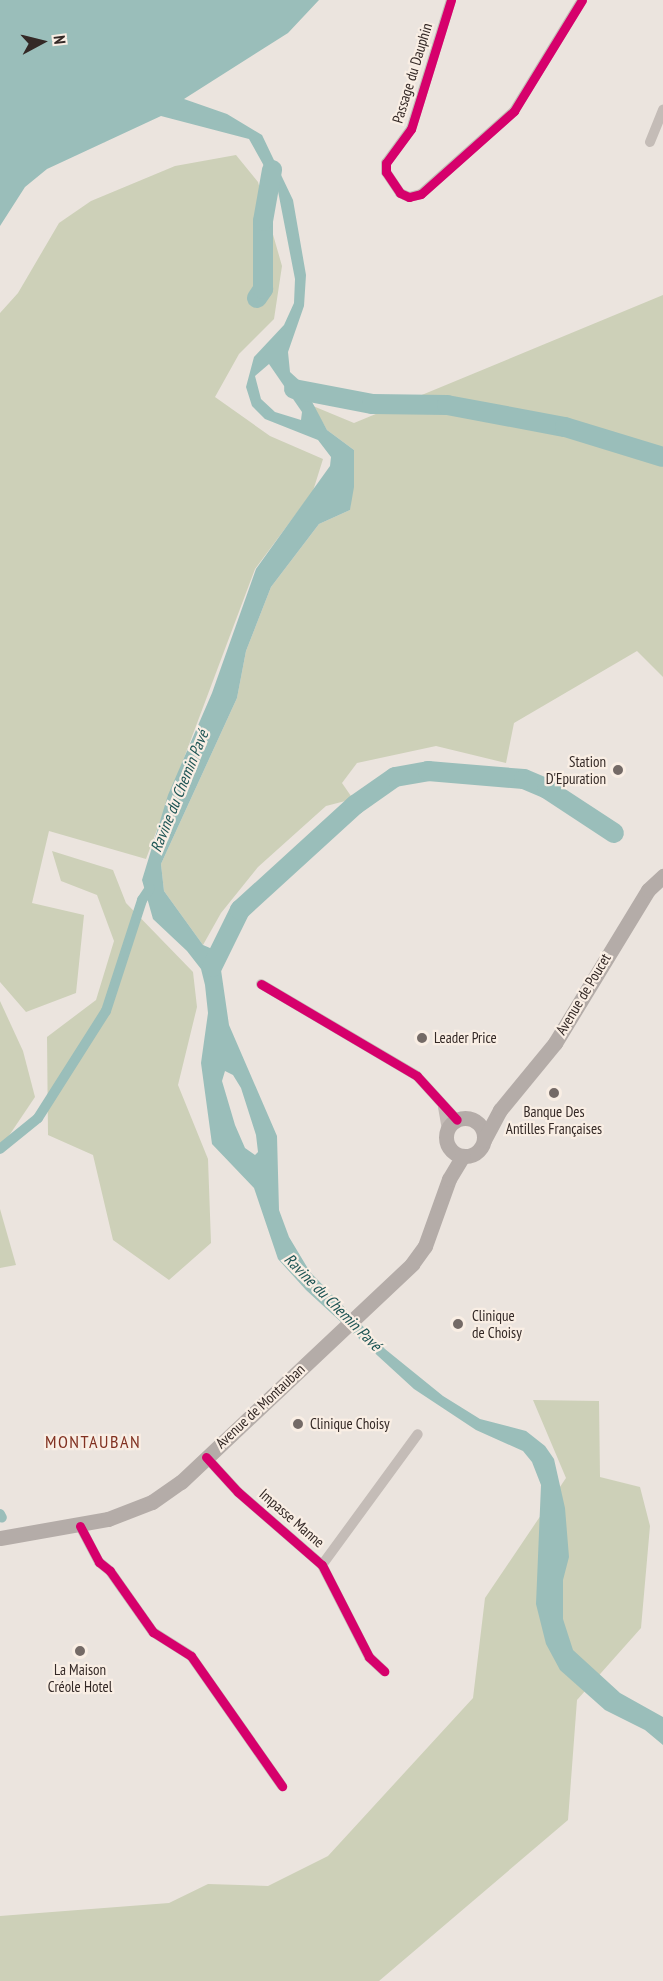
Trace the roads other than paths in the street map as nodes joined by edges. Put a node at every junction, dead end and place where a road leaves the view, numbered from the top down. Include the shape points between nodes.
1 (451, 0) edge
2 (582, 0) edge
3 (663, 110) edge
4 (650, 142) dead end
5 (663, 876) edge
6 (261, 984) dead end
7 (500, 1110) junction
8 (457, 1123) junction
9 (484, 1140) junction
10 (456, 1153) junction
11 (418, 1434) dead end
12 (206, 1457) junction
13 (80, 1526) junction
14 (0, 1538) edge
15 (322, 1565) junction
16 (384, 1671) dead end
17 (282, 1786) dead end

1 - 2 street, Passage du Dauphin via 411,129 386,163 386,172 400,193 409,197 421,194 514,111
3 - 4 street
5 - 7 main road, Avenue de Poucet via 648,890 545,1057
6 - 8 street via 417,1076
7 - 8 main road
7 - 9 main road, Avenue de Poucet
8 - 9 main road via 480,1126
8 - 10 main road
9 - 10 main road via 477,1152
10 - 12 main road, Avenue de Montauban via 425,1246 362,1311
11 - 15 street
12 - 13 main road, Avenue de Montauban via 152,1502
12 - 15 street, Impasse Manne via 238,1492
13 - 14 main road, Avenue de Montauban
13 - 17 street via 99,1562 110,1571 153,1632 191,1656
15 - 16 street, Impasse Manne via 369,1657

